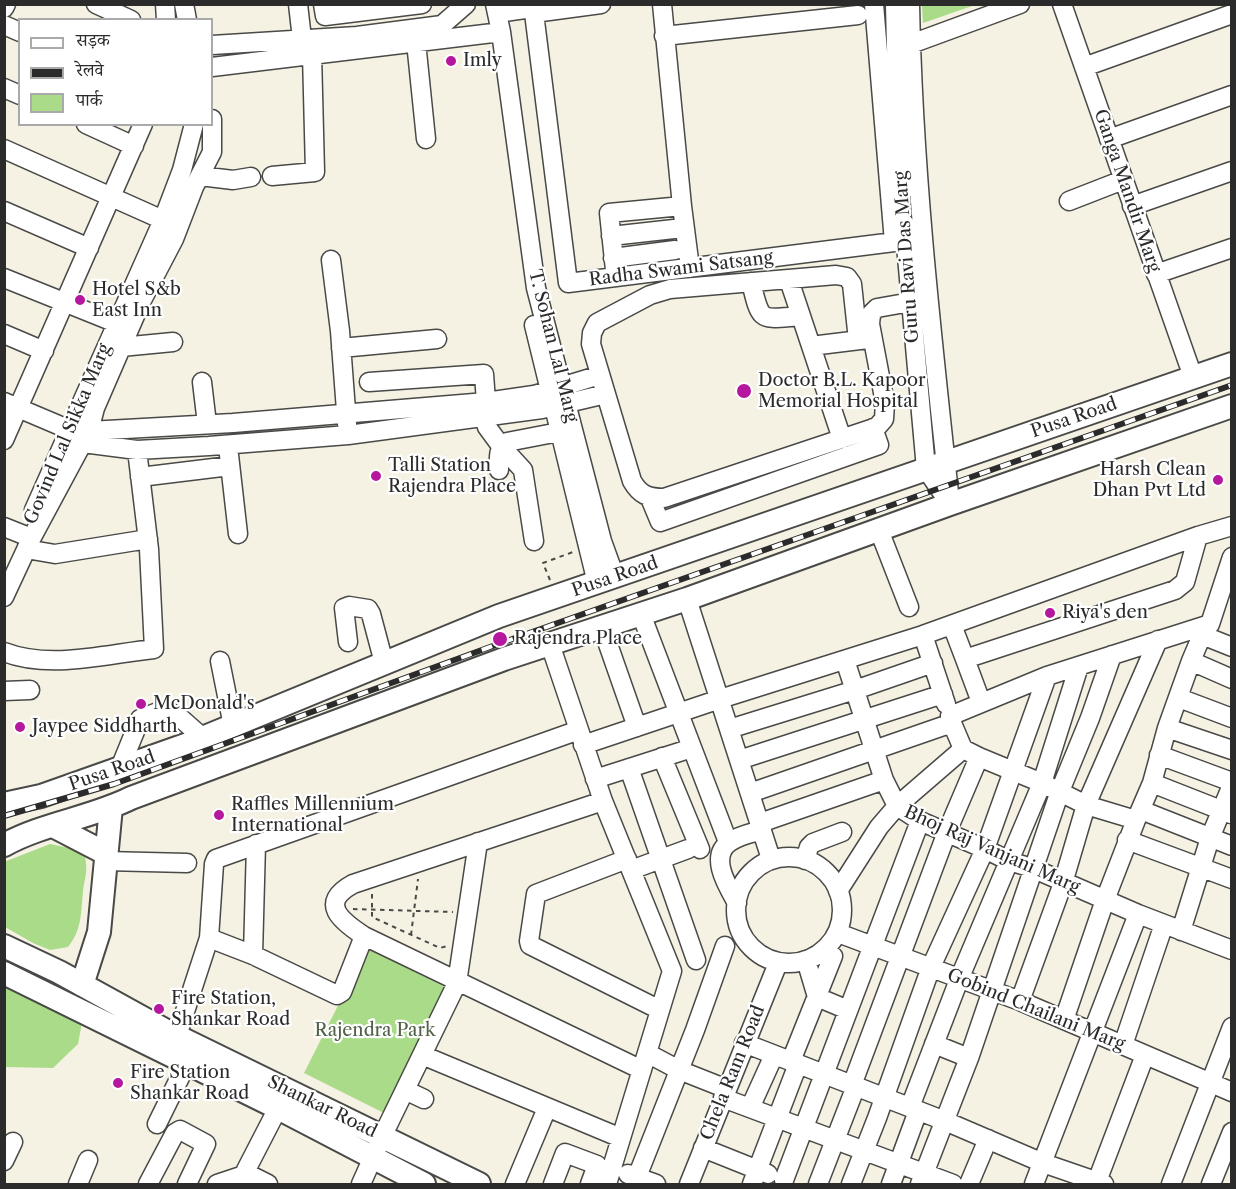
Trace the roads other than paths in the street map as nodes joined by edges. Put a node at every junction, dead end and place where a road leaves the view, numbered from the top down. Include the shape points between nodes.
1 (96, 4) edge
2 (298, 4) edge
3 (323, 4) edge
4 (422, 4) edge
5 (466, 4) edge
6 (555, 4) edge
7 (602, 4) edge
8 (662, 4) edge
9 (874, 4) edge
10 (895, 4) edge
11 (910, 4) edge
12 (1020, 4) edge
13 (1062, 4) edge
14 (496, 9) edge
15 (858, 15) dead end
16 (1232, 15) edge
17 (127, 18) edge
18 (4, 25) edge
19 (18, 31) edge
20 (495, 32) junction
21 (664, 36) junction
22 (416, 42) junction
23 (911, 44) junction
24 (213, 45) edge
25 (307, 47) junction
26 (213, 66) edge
27 (1084, 67) junction
28 (4, 88) edge
29 (18, 94) edge
30 (1232, 95) edge
31 (90, 126) edge
32 (142, 126) edge
33 (193, 126) edge
34 (212, 126) edge
35 (426, 139) dead end
36 (1109, 139) junction
37 (134, 146) junction
38 (4, 149) edge
39 (1232, 171) edge
40 (200, 176) junction
41 (272, 176) dead end
42 (250, 177) dead end
43 (1124, 180) junction
44 (112, 197) junction
45 (1069, 201) dead end
46 (682, 206) junction
47 (1132, 206) junction
48 (648, 209) junction
49 (4, 211) edge
50 (163, 220) junction
51 (674, 228) dead end
52 (651, 231) junction
53 (906, 233) junction
54 (611, 237) junction
55 (89, 248) junction
56 (1232, 248) edge
57 (675, 250) dead end
58 (331, 260) dead end
59 (654, 260) junction
60 (690, 268) junction
61 (1156, 274) junction
62 (4, 278) edge
63 (789, 280) junction
64 (752, 282) junction
65 (568, 283) junction
66 (536, 288) junction
67 (928, 299) junction
68 (910, 301) junction
69 (64, 303) junction
70 (801, 316) junction
71 (116, 323) junction
72 (4, 334) edge
73 (437, 339) dead end
74 (866, 339) junction
75 (172, 342) dead end
76 (812, 346) junction
77 (121, 347) junction
78 (341, 348) junction
79 (44, 351) junction
80 (1232, 364) edge
81 (600, 375) junction
82 (1193, 377) junction
83 (202, 382) dead end
84 (369, 382) dead end
85 (606, 394) junction
86 (558, 397) junction
87 (12, 405) edge
88 (1232, 406) edge
89 (485, 410) junction
90 (347, 414) junction
91 (207, 424) junction
92 (873, 428) junction
93 (559, 432) junction
94 (74, 433) junction
95 (348, 435) junction
96 (842, 439) junction
97 (4, 440) edge
98 (228, 445) junction
99 (501, 446) junction
100 (137, 450) junction
101 (945, 457) junction
102 (230, 466) junction
103 (499, 470) dead end
104 (140, 477) junction
105 (650, 498) junction
106 (950, 504) junction
107 (1232, 526) edge
108 (4, 527) edge
109 (879, 530) junction
110 (238, 534) dead end
111 (1198, 536) junction
112 (148, 539) junction
113 (534, 541) dead end
114 (25, 542) junction
115 (1232, 557) edge
116 (4, 574) edge
117 (606, 580) junction
118 (4, 597) edge
119 (687, 599) junction
120 (909, 607) dead end
121 (641, 614) junction
122 (952, 625) junction
123 (602, 627) junction
124 (1206, 629) junction
125 (923, 635) junction
126 (1158, 640) junction
127 (348, 642) dead end
128 (550, 644) junction
129 (1232, 647) edge
130 (4, 652) edge
131 (1112, 655) junction
132 (965, 659) junction
133 (845, 660) junction
134 (220, 661) dead end
135 (1191, 662) junction
136 (384, 663) junction
137 (933, 663) junction
138 (1079, 666) junction
139 (1047, 676) junction
140 (1232, 679) edge
141 (30, 690) dead end
142 (855, 690) junction
143 (4, 691) edge
144 (943, 694) junction
145 (1179, 698) junction
146 (720, 699) junction
147 (981, 702) junction
148 (678, 713) junction
149 (1232, 718) edge
150 (865, 719) junction
151 (951, 720) junction
152 (233, 726) junction
153 (637, 727) junction
154 (1167, 728) junction
155 (729, 729) junction
156 (203, 738) junction
157 (581, 738) junction
158 (692, 748) junction
159 (963, 748) junction
160 (874, 749) junction
161 (1232, 750) edge
162 (1159, 754) junction
163 (662, 757) junction
164 (979, 757) junction
165 (739, 760) junction
166 (120, 768) junction
167 (629, 768) junction
168 (1013, 771) junction
169 (595, 779) junction
170 (884, 780) junction
171 (1042, 783) junction
172 (1152, 783) junction
173 (1232, 783) edge
174 (1060, 791) junction
175 (750, 793) junction
176 (603, 801) junction
177 (4, 804) edge
178 (897, 806) junction
179 (1086, 806) junction
180 (111, 807) junction
181 (1227, 812) edge
182 (1138, 815) junction
183 (920, 821) junction
184 (53, 826) junction
185 (761, 826) junction
186 (842, 832) dead end
187 (947, 832) junction
188 (1210, 838) junction
189 (1127, 840) junction
190 (478, 842) junction
191 (728, 842) junction
192 (256, 844) junction
193 (4, 845) edge
194 (1232, 846) edge
195 (986, 849) junction
196 (105, 857) junction
197 (771, 859) junction
198 (660, 860) junction
199 (805, 860) junction
200 (1009, 861) junction
201 (187, 862) dead end
202 (629, 864) junction
203 (1032, 868) junction
204 (1200, 868) junction
205 (1232, 879) edge
206 (1063, 883) junction
207 (838, 891) junction
208 (1105, 900) junction
209 (737, 903) junction
210 (1138, 914) junction
211 (1173, 928) junction
212 (838, 933) junction
213 (364, 936) junction
214 (743, 937) junction
215 (209, 938) junction
216 (873, 945) junction
217 (4, 946) edge
218 (725, 946) junction
219 (1232, 950) edge
220 (253, 955) junction
221 (833, 956) dead end
222 (900, 956) junction
223 (696, 960) junction
224 (806, 960) junction
225 (778, 963) junction
226 (931, 967) junction
227 (672, 971) junction
228 (4, 973) edge
229 (960, 977) junction
230 (458, 982) junction
231 (82, 985) junction
232 (991, 990) junction
233 (817, 997) junction
234 (1020, 1000) junction
235 (660, 1010) junction
236 (848, 1010) junction
237 (1065, 1020) junction
238 (876, 1022) junction
239 (1232, 1027) edge
240 (1092, 1032) junction
241 (907, 1034) junction
242 (168, 1039) junction
243 (744, 1043) junction
244 (934, 1044) junction
245 (1123, 1045) junction
246 (774, 1054) junction
247 (422, 1055) junction
248 (1145, 1055) junction
249 (969, 1058) junction
250 (644, 1062) junction
251 (187, 1063) junction
252 (795, 1063) junction
253 (679, 1070) junction
254 (824, 1074) junction
255 (1209, 1083) junction
256 (854, 1086) junction
257 (405, 1090) junction
258 (1232, 1092) edge
259 (725, 1093) junction
260 (884, 1097) junction
261 (424, 1099) dead end
262 (278, 1108) junction
263 (547, 1108) junction
264 (750, 1108) junction
265 (914, 1109) junction
266 (777, 1118) junction
267 (945, 1121) junction
268 (157, 1124) dead end
269 (804, 1128) junction
270 (1232, 1132) edge
271 (382, 1137) junction
272 (621, 1138) junction
273 (988, 1139) junction
274 (837, 1140) junction
275 (13, 1142) dead end
276 (703, 1148) junction
277 (864, 1150) junction
278 (373, 1159) junction
279 (88, 1160) dead end
280 (4, 1161) edge
281 (1043, 1163) junction
282 (899, 1165) junction
283 (247, 1174) junction
284 (609, 1176) edge
285 (637, 1177) junction
286 (755, 1177) edge
287 (922, 1179) edge
288 (789, 1182) edge
289 (1099, 1184) edge
290 (78, 1185) edge
291 (148, 1185) edge
292 (187, 1185) edge
293 (217, 1185) edge
294 (268, 1185) edge
295 (361, 1185) edge
296 (424, 1185) edge
297 (479, 1185) edge
298 (515, 1185) edge
299 (553, 1185) edge
300 (590, 1185) edge
301 (656, 1185) edge
302 (689, 1185) edge
303 (818, 1185) edge
304 (851, 1185) edge
305 (891, 1185) edge
306 (953, 1185) edge
307 (969, 1185) edge
308 (1034, 1185) edge
309 (1171, 1185) edge
310 (1210, 1185) edge

1 - 17 street
2 - 25 street
3 - 4 street via 325,16
5 - 25 street via 442,26 357,36
6 - 14 street
7 - 65 street, Radha Swami Satsang via 534,13
8 - 21 street
9 - 53 street
10 - 53 street, Guru Ravi Das Marg via 898,132
11 - 23 street, Guru Ravi Das Marg
12 - 23 street
13 - 27 street, Ganga Mandir Marg
14 - 20 street, T. Sohan Lal Marg
15 - 21 street
16 - 27 street
18 - 19 street
20 - 22 street
20 - 66 street, T. Sohan Lal Marg
20 - 86 street, T. Sohan Lal Marg via 525,282
21 - 46 street
22 - 25 street
22 - 35 street
23 - 53 street, Guru Ravi Das Marg via 914,133
24 - 25 street
25 - 26 street
25 - 41 street via 315,172
27 - 36 street, Ganga Mandir Marg
28 - 29 street
30 - 36 street
31 - 37 street
32 - 37 street
33 - 50 street, Govind Lal Sikka Marg
34 - 40 street via 212,152
36 - 43 street, Ganga Mandir Marg
37 - 44 street
38 - 44 street
39 - 47 street
40 - 42 street via 233,180
40 - 77 street
43 - 45 street
43 - 47 street, Ganga Mandir Marg
44 - 50 street
44 - 55 street
46 - 48 street
46 - 60 street
47 - 61 street, Ganga Mandir Marg
48 - 52 street
48 - 54 street via 609,213
49 - 55 street
50 - 71 street, Govind Lal Sikka Marg
51 - 52 street
52 - 54 street
52 - 59 street
53 - 60 street, Radha Swami Satsang via 894,242
53 - 67 street, Guru Ravi Das Marg
53 - 68 street, Guru Ravi Das Marg
54 - 59 street via 614,264
55 - 69 street
56 - 61 street
57 - 59 street
58 - 78 street
60 - 65 street, Radha Swami Satsang
61 - 82 street, Ganga Mandir Marg
62 - 69 street
63 - 64 street
63 - 70 street
63 - 74 street via 847,277
64 - 70 street via 758,311 763,316
64 - 81 street via 670,289 650,295 597,323 591,344
65 - 66 street
66 - 86 street, T. Sohan Lal Marg
67 - 68 street
67 - 101 street, Guru Ravi Das Marg
68 - 74 street via 877,308 871,314
68 - 101 street, Guru Ravi Das Marg
69 - 71 street
69 - 79 street
70 - 76 street
71 - 94 street, Govind Lal Sikka Marg
72 - 79 street
73 - 78 street
74 - 76 street
74 - 92 street via 885,403 884,419
75 - 77 street
76 - 96 street
77 - 94 street via 95,408
78 - 90 street
79 - 87 street
80 - 82 main road, Pusa Road
81 - 85 street
81 - 86 street
82 - 101 main road, Pusa Road
83 - 91 street
84 - 89 street via 484,374
85 - 86 street
85 - 105 street via 632,481 638,491
86 - 89 street
86 - 93 street, T. Sohan Lal Marg
86 - 117 street, T. Sohan Lal Marg via 603,541
87 - 94 street
87 - 97 street
88 - 106 main road, Pusa Road
89 - 90 street
89 - 95 street
89 - 99 street via 487,427
90 - 91 street
90 - 95 street
91 - 94 street
92 - 96 street
92 - 105 street via 879,445 660,522
93 - 99 street
93 - 117 street, T. Sohan Lal Marg via 587,547
94 - 100 street
94 - 114 street, Govind Lal Sikka Marg
95 - 98 street
96 - 105 street via 664,498
98 - 100 street
98 - 102 street
99 - 103 street
99 - 113 street via 523,470
100 - 104 street
101 - 106 street, Guru Ravi Das Marg
101 - 117 main road, Pusa Road
102 - 104 street
102 - 110 street
104 - 112 street
106 - 109 main road, Pusa Road
107 - 111 street
108 - 114 street
109 - 119 main road, Pusa Road
109 - 120 street
111 - 122 street
111 - 132 street via 1185,582 1175,590
112 - 114 street via 55,554
112 - 130 street via 154,649 41,660
114 - 116 street, Govind Lal Sikka Marg
114 - 118 street, Govind Lal Sikka Marg
115 - 124 street
117 - 136 main road, Pusa Road via 498,616
119 - 121 main road, Pusa Road
119 - 146 street
121 - 123 main road, Pusa Road
121 - 148 street
122 - 125 street
122 - 132 street
123 - 128 main road, Pusa Road
123 - 153 street
124 - 126 street
124 - 129 street
124 - 135 street
125 - 133 street
125 - 137 street
126 - 131 street
126 - 179 street
127 - 136 street via 344,608 368,609
128 - 157 street
128 - 180 main road, Pusa Road
131 - 138 street
131 - 174 street
132 - 147 street
133 - 142 street, Bhoj Raj Vanjani Marg
133 - 146 street
134 - 152 street
135 - 140 street
135 - 145 street
136 - 152 main road, Pusa Road
137 - 142 street
137 - 144 street
138 - 139 street
138 - 171 street
139 - 147 street
139 - 168 street
141 - 143 street
142 - 150 street, Bhoj Raj Vanjani Marg
142 - 155 street
144 - 150 street
144 - 151 street
145 - 149 street
145 - 154 street
146 - 148 street
146 - 155 street
147 - 151 street
148 - 153 street
148 - 158 street
150 - 160 street, Bhoj Raj Vanjani Marg
150 - 165 street
151 - 159 street
151 - 160 street
152 - 156 main road, Pusa Road
153 - 157 street
154 - 161 street
154 - 162 street
155 - 165 street
156 - 166 main road, Pusa Road
156 - 166 street via 177,715 163,710 140,719
157 - 169 street
157 - 192 street
158 - 163 street
158 - 191 street
159 - 164 street
159 - 178 street
160 - 170 street, Bhoj Raj Vanjani Marg
160 - 175 street
162 - 172 street
162 - 173 street
163 - 167 street
163 - 198 street via 694,849
164 - 168 street
164 - 187 street
165 - 175 street
166 - 177 main road, Pusa Road via 41,796
167 - 169 street
167 - 198 street
168 - 171 street
168 - 195 street
169 - 176 street
170 - 178 street, Bhoj Raj Vanjani Marg
170 - 185 street
171 - 174 street
171 - 200 street
172 - 181 street
172 - 182 street
173 - 181 street
174 - 179 street
174 - 203 street
175 - 185 street
176 - 190 street
176 - 202 street
178 - 183 street, Bhoj Raj Vanjani Marg
178 - 207 street
179 - 182 street
179 - 206 street
180 - 184 main road, Pusa Road
180 - 196 main road
181 - 188 street
182 - 188 street
182 - 189 street
183 - 187 street, Bhoj Raj Vanjani Marg
183 - 216 street
184 - 193 main road, Pusa Road
184 - 196 main road
185 - 191 street
185 - 197 street
186 - 199 street via 813,843
187 - 195 street, Bhoj Raj Vanjani Marg
187 - 222 street
188 - 194 street
188 - 204 street
189 - 204 street
189 - 208 street
190 - 213 street via 343,889 335,908 339,918
190 - 230 street
191 - 209 street via 721,855 721,872
192 - 215 street via 215,861
192 - 220 street
195 - 200 street, Bhoj Raj Vanjani Marg
195 - 226 street
196 - 201 street
196 - 231 main road via 99,932
197 - 199 street
197 - 209 street via 744,884
198 - 202 street
198 - 223 street
199 - 207 street via 820,867
200 - 203 street, Bhoj Raj Vanjani Marg
200 - 229 street
202 - 227 street
202 - 235 street via 539,892 529,941 534,948
203 - 206 street, Bhoj Raj Vanjani Marg
203 - 232 street
204 - 205 street
204 - 211 street
206 - 208 street, Bhoj Raj Vanjani Marg
206 - 234 street
207 - 212 street via 843,915
208 - 210 street, Bhoj Raj Vanjani Marg
208 - 237 street
209 - 214 street
210 - 211 street, Bhoj Raj Vanjani Marg
210 - 240 street
211 - 219 street, Bhoj Raj Vanjani Marg
211 - 245 street
212 - 216 street, Gobind Chailani Marg
212 - 224 street via 829,946
213 - 220 street via 342,992 337,995
213 - 230 street
214 - 218 street
214 - 225 street via 761,956
215 - 220 street
215 - 242 street
216 - 222 street, Gobind Chailani Marg
216 - 236 street
217 - 231 main road, Shankar Road
218 - 223 street
218 - 253 street
221 - 233 street
222 - 226 street, Gobind Chailani Marg
222 - 238 street
223 - 227 street
224 - 225 street
224 - 233 street
225 - 243 street, Chela Ram Road
226 - 229 street, Gobind Chailani Marg
226 - 241 street
227 - 235 street
228 - 242 main road, Shankar Road
229 - 232 street, Gobind Chailani Marg
229 - 244 street
230 - 247 street
230 - 250 street
231 - 242 main road, Shankar Road
232 - 234 street, Gobind Chailani Marg
232 - 249 street
233 - 236 street
233 - 252 street
234 - 237 street, Gobind Chailani Marg
235 - 250 street
236 - 254 street
237 - 240 street, Gobind Chailani Marg
238 - 241 street
238 - 256 street
239 - 255 street
240 - 245 street, Gobind Chailani Marg
240 - 281 street
241 - 260 street
242 - 251 main road, Shankar Road
242 - 271 main road, Shankar Road
243 - 246 street
243 - 259 street, Chela Ram Road
244 - 249 street
244 - 265 street
245 - 248 street, Gobind Chailani Marg
246 - 252 street
246 - 264 street
247 - 257 street
247 - 263 street
248 - 255 street, Gobind Chailani Marg
248 - 289 street
249 - 267 street
250 - 253 street
250 - 272 street
251 - 262 main road, Shankar Road
251 - 268 street
252 - 254 street
252 - 266 street
253 - 259 street
253 - 285 street
254 - 256 street
254 - 269 street
255 - 258 street, Gobind Chailani Marg
255 - 309 street
256 - 260 street
256 - 274 street
257 - 261 street
257 - 271 street
259 - 264 street
259 - 276 street, Chela Ram Road
260 - 265 street
260 - 277 street
262 - 278 main road, Shankar Road
262 - 283 street
263 - 272 street
263 - 298 street via 529,1136
264 - 266 street
265 - 267 street
265 - 282 street
266 - 269 street
266 - 286 street
267 - 273 street
267 - 287 street
269 - 274 street
269 - 288 street
270 - 310 street
271 - 278 street
271 - 297 main road, Shankar Road
272 - 284 street
273 - 281 street
273 - 307 street
274 - 277 street
274 - 303 street
275 - 280 street
276 - 286 street
276 - 302 street, Chela Ram Road
277 - 282 street
277 - 304 street
278 - 295 street
278 - 296 main road, Shankar Road
279 - 290 street
281 - 289 street
281 - 308 street
282 - 287 street
282 - 305 street
283 - 293 street
283 - 294 street
284 - 285 street
285 - 301 street
286 - 288 street
287 - 306 street
291 - 292 street via 180,1130 206,1144
299 - 300 street via 565,1153 597,1165

